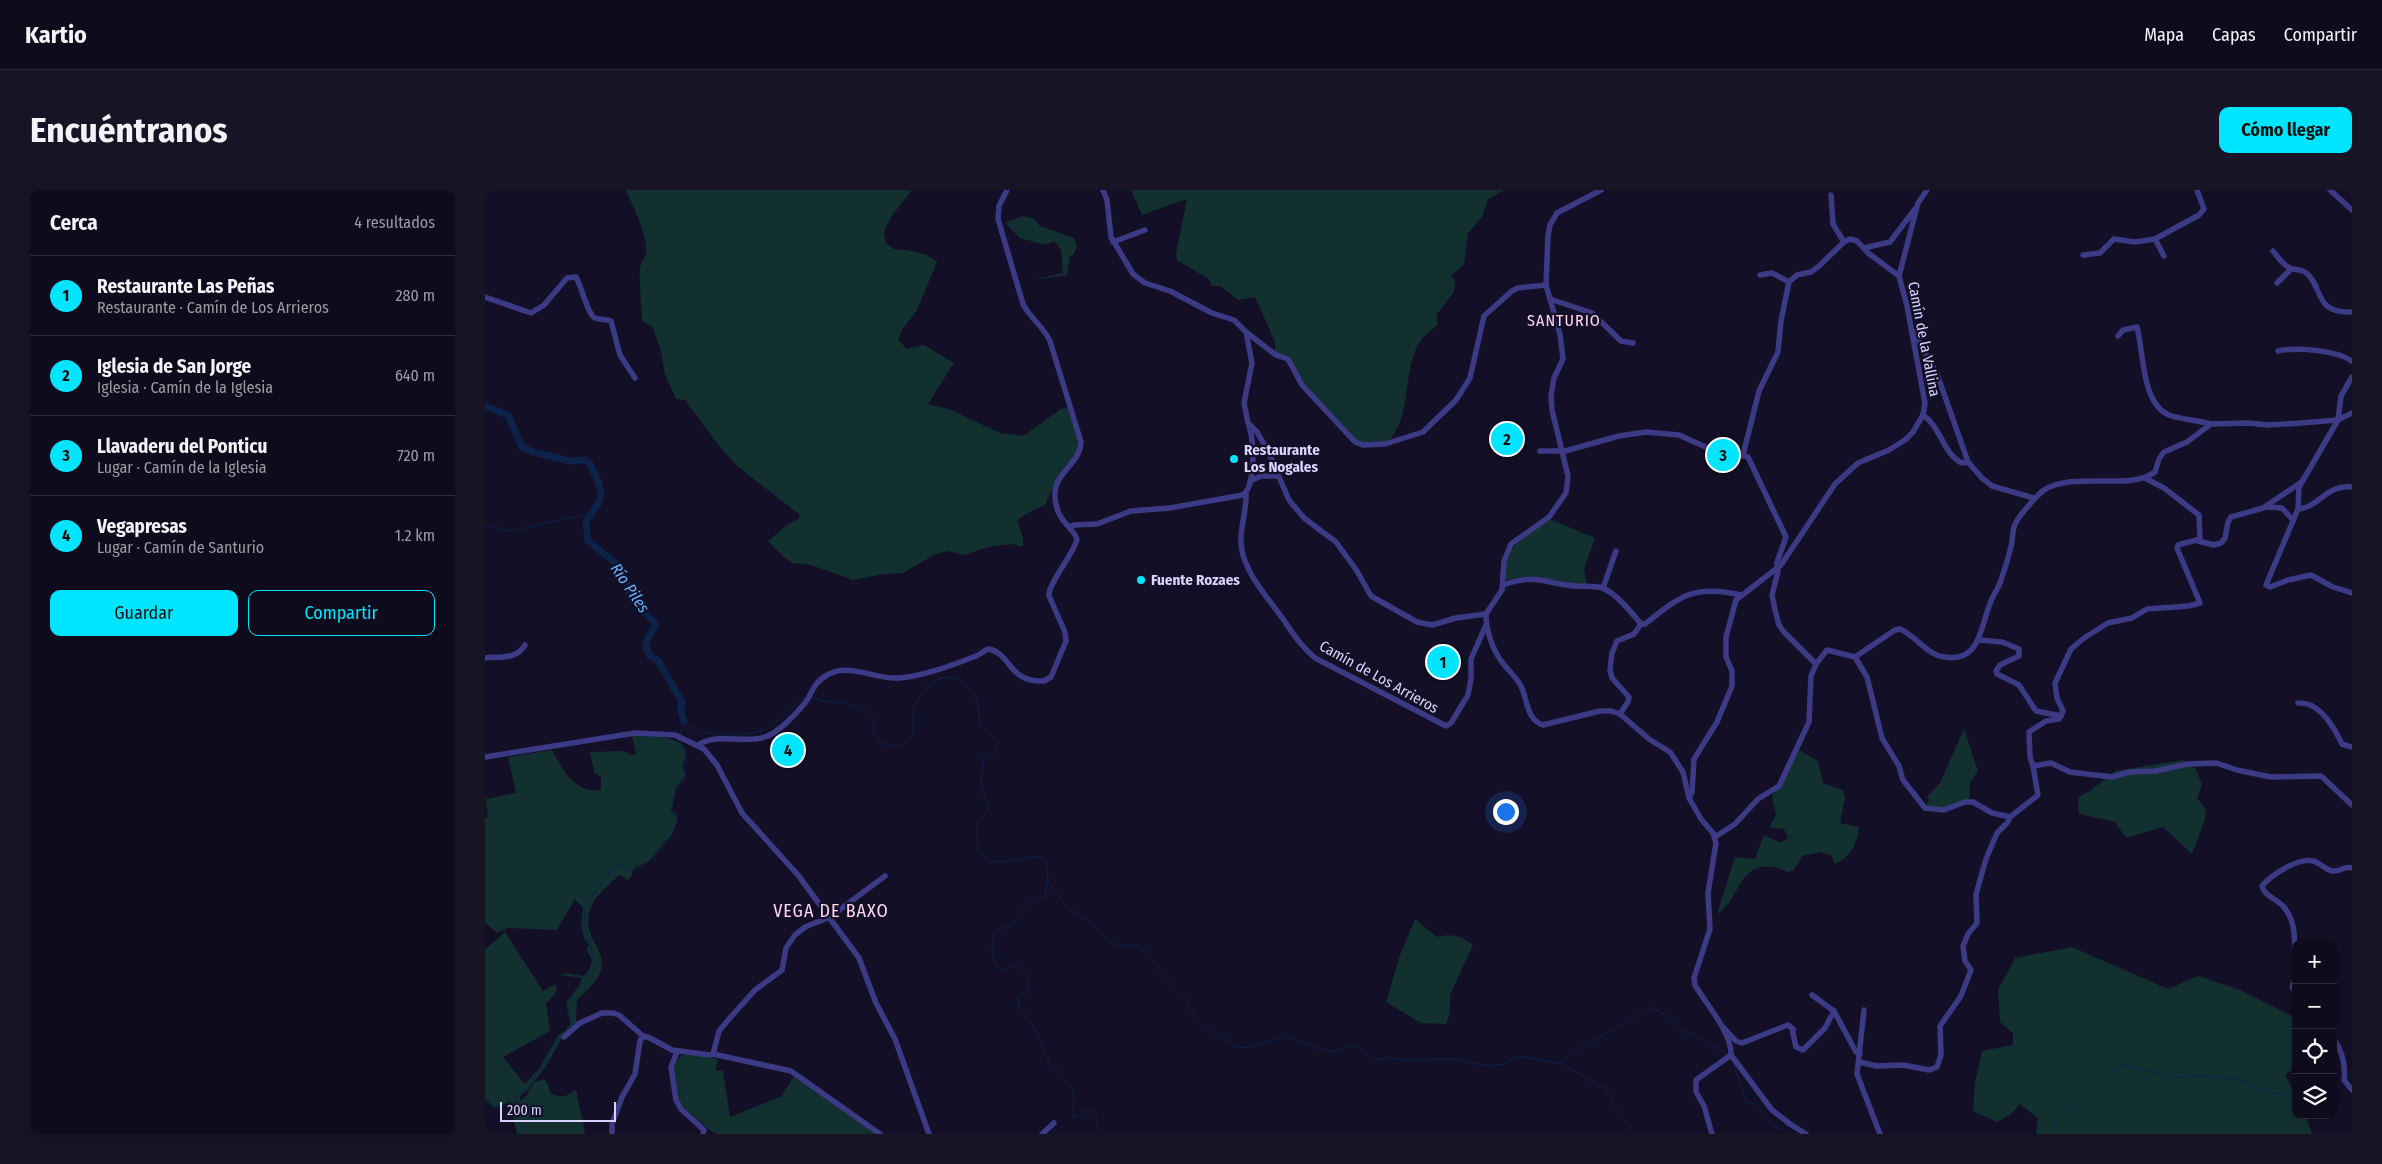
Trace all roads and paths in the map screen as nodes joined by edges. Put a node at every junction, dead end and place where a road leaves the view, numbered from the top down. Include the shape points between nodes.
1 (1007, 190) edge
2 (1103, 190) edge
3 (1601, 190) edge
4 (1927, 190) edge
5 (2197, 190) edge
6 (2330, 190) edge
7 (1831, 194) dead end
8 (1917, 208) junction
9 (2352, 210) edge
10 (1145, 230) dead end
11 (2155, 239) junction
12 (1113, 242) junction
13 (1843, 242) junction
14 (1863, 248) junction
15 (2273, 251) dead end
16 (2083, 256) dead end
17 (2164, 256) dead end
18 (2291, 269) junction
19 (1760, 275) dead end
20 (1899, 276) junction
21 (1789, 282) junction
22 (2277, 283) dead end
23 (1546, 285) junction
24 (485, 298) edge
25 (1549, 299) junction
26 (2352, 312) edge
27 (1910, 326) junction
28 (1245, 332) junction
29 (2118, 336) dead end
30 (1633, 343) dead end
31 (2278, 351) dead end
32 (2352, 361) edge
33 (2352, 377) edge
34 (635, 378) dead end
35 (2352, 412) edge
36 (1923, 415) junction
37 (2339, 420) junction
38 (1248, 423) junction
39 (2211, 424) junction
40 (1540, 451) dead end
41 (1561, 451) junction
42 (1743, 455) junction
43 (1968, 462) junction
44 (1278, 476) junction
45 (2145, 478) junction
46 (1250, 481) junction
47 (2300, 483) junction
48 (2352, 486) edge
49 (1246, 493) junction
50 (2034, 498) junction
51 (2263, 508) junction
52 (2298, 509) junction
53 (2293, 520) junction
54 (1070, 527) junction
55 (2198, 541) junction
56 (1616, 551) dead end
57 (1778, 568) junction
58 (1503, 585) junction
59 (1603, 588) junction
60 (2352, 593) edge
61 (1741, 595) junction
62 (1486, 614) junction
63 (1641, 624) junction
64 (1486, 625) junction
65 (1979, 640) junction
66 (525, 644) dead end
67 (1855, 657) junction
68 (485, 658) edge
69 (1816, 664) junction
70 (2298, 703) dead end
71 (1620, 714) junction
72 (2061, 716) junction
73 (717, 739) junction
74 (698, 745) junction
75 (2352, 747) edge
76 (704, 749) junction
77 (485, 757) edge
78 (2033, 766) junction
79 (1689, 798) junction
80 (2352, 805) edge
81 (2010, 817) junction
82 (1715, 837) junction
83 (2352, 868) edge
84 (885, 876) dead end
85 (830, 917) junction
86 (2295, 939) edge
87 (1812, 995) dead end
88 (1864, 1010) dead end
89 (1834, 1011) junction
90 (1718, 1021) junction
91 (643, 1036) junction
92 (564, 1037) dead end
93 (2337, 1043) edge
94 (677, 1052) junction
95 (713, 1054) junction
96 (1859, 1054) junction
97 (1731, 1055) junction
98 (1859, 1062) junction
99 (2352, 1090) edge
100 (1054, 1123) dead end
101 (612, 1134) edge
102 (703, 1134) edge
103 (880, 1134) edge
104 (929, 1134) edge
105 (1042, 1134) edge
106 (1712, 1134) edge
107 (1806, 1134) edge
108 (1880, 1134) edge

1 - 54 street via 999,206 998,219 1023,304 1042,326 1049,341 1081,438 1080,452 1062,473 1055,491 1061,519
2 - 12 street
3 - 23 street via 1561,209 1553,219 1548,236
4 - 8 street, Camín de la Vallina
5 - 11 street via 2203,210
6 - 9 street
7 - 13 street via 1833,224
8 - 14 street via 1891,242
8 - 20 street, Camín de la Vallina
10 - 12 street
11 - 16 street via 2135,242 2114,239 2100,253
11 - 17 street
12 - 28 street via 1140,281 1170,290 1212,313 1234,320
13 - 14 street via 1855,240
13 - 21 street via 1811,272 1797,275
14 - 20 street
15 - 18 street
18 - 22 street
18 - 26 street via 2307,275 2326,306
19 - 21 street via 1772,273
20 - 27 street, Camín de la Vallina
21 - 42 street via 1778,352 1759,392
23 - 25 street
23 - 28 street via 1518,288 1487,313 1482,320 1472,374 1456,400 1420,434 1385,444 1355,442 1302,385 1289,358 1276,355
24 - 34 street via 531,313 545,305 567,278 576,277 591,315 611,321 620,355
25 - 30 street via 1592,313 1621,341
25 - 41 street via 1562,350 1561,365 1554,378 1551,396
27 - 36 street, Camín de la Vallina via 1925,403
27 - 43 street via 1937,374
28 - 38 street via 1252,363 1244,403
29 - 39 street via 2123,330 2137,327 2143,367 2155,404 2172,416
31 - 32 street via 2316,350
33 - 37 street via 2341,396
35 - 37 street
36 - 43 street via 1937,428 1955,459
36 - 57 street, Camín de la Vallina via 1905,440 1858,463 1835,484
37 - 39 street via 2269,425
37 - 47 street
38 - 44 street via 1268,451
38 - 46 street via 1254,449
39 - 45 street via 2187,442 2163,452 2155,472
40 - 41 street
41 - 42 street via 1646,432 1679,436 1727,453
41 - 58 street via 1569,480 1566,493 1549,518 1511,544 1504,561
42 - 57 street via 1750,460 1785,533
43 - 50 street via 1992,486
44 - 46 street via 1267,475
44 - 62 street via 1296,510 1336,542 1371,596 1380,603 1417,622 1432,625
45 - 50 street via 2079,481 2050,488
45 - 55 street via 2197,513 2200,521
46 - 49 street
47 - 51 street
47 - 52 street
48 - 52 street via 2333,489
49 - 54 street via 1170,508 1131,511 1097,524
49 - 64 street, Camín de Los Arrieros via 1241,540 1245,558 1263,595 1299,644 1315,658 1446,726 1468,696 1471,659
50 - 65 street via 2014,527 2012,546
51 - 53 street via 2280,506
51 - 55 street via 2231,517 2221,543 2214,545
52 - 53 street
53 - 60 street via 2267,586 2311,575
54 - 73 street via 1077,541 1048,590 1066,641 1048,681 1023,679 989,649 902,678 841,670 826,676 813,687 789,718 766,737
55 - 72 street via 2178,545 2177,548 2200,603 2147,609 2132,618 2108,623 2084,638 2071,649 2055,683 2063,711
56 - 59 street
57 - 61 street, Camín de la Vallina
57 - 69 street via 1772,595 1779,625
58 - 59 street via 1521,578 1532,578
58 - 62 street
59 - 63 street via 1631,610
61 - 63 street via 1699,590 1673,602
61 - 79 street via 1733,606 1726,637 1732,686 1717,722 1694,759 1693,792
62 - 64 street
63 - 71 street via 1634,634 1617,641 1612,653 1612,678 1629,697
64 - 71 street via 1497,655 1520,685 1535,722 1543,725 1600,712
65 - 67 street via 1962,656 1945,658 1937,656 1900,629
65 - 72 street via 2002,642 2019,649 2019,656 2000,665 1997,674 2019,684 2036,711
66 - 68 street via 513,656
67 - 69 street via 1829,649
67 - 81 street via 1867,677 1882,738 1899,766 1903,780 1922,805 1939,811 1973,802 1992,813
69 - 82 street via 1810,681 1811,717 1779,786 1758,799 1735,824
70 - 75 street via 2305,703 2328,718 2342,744
71 - 79 street via 1670,752 1683,772
72 - 78 street via 2029,732
73 - 74 street
73 - 76 street
74 - 76 street
74 - 77 street via 675,735 635,733
76 - 85 street via 717,765 742,813 798,875
78 - 80 street via 2051,762 2070,772 2112,777 2188,764 2216,763 2271,777 2321,776
78 - 81 street via 2038,795
79 - 82 street
81 - 98 street via 1997,833 1985,859 1976,894 1977,923 1963,946 1965,961 1971,970 1961,996 1940,1026 1941,1055 1937,1067 1929,1070
82 - 90 street via 1708,893 1710,928 1694,978
83 - 86 street via 2345,866 2335,872 2317,862 2305,861 2277,872 2262,886 2282,906 2294,925
84 - 85 street
85 - 95 street via 805,927 795,935 784,953 782,970 755,990 729,1019 719,1032
85 - 104 street via 859,958 876,1003 895,1039
87 - 89 street
88 - 96 street
89 - 90 street via 1825,1028 1805,1049 1796,1047 1793,1029 1787,1025 1739,1043
89 - 96 street
90 - 97 street via 1730,1044
91 - 92 street via 619,1014 602,1013 575,1027
91 - 94 street
91 - 101 street via 635,1074 622,1097
93 - 99 street via 2345,1067 2343,1080
94 - 95 street
94 - 102 street via 671,1067 676,1100 687,1116 704,1130
95 - 103 street via 791,1072
96 - 98 street
97 - 106 street via 1696,1080 1696,1092
97 - 107 street via 1772,1110
98 - 108 street via 1859,1083
100 - 105 street

